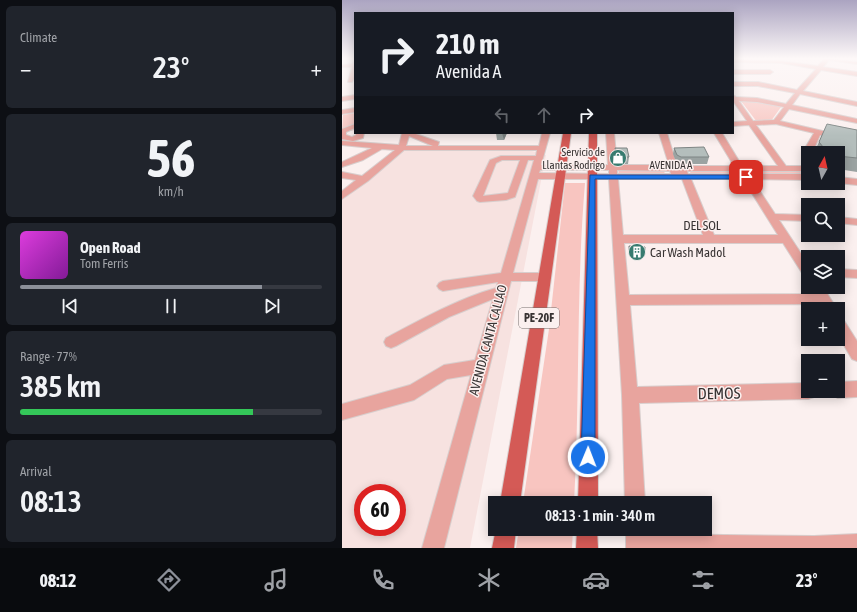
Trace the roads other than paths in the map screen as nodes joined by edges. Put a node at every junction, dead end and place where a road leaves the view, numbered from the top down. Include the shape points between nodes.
1 (761, 85) edge
2 (805, 85) edge
3 (798, 93) junction
4 (354, 97) edge
5 (734, 98) edge
6 (342, 99) edge
7 (857, 104) edge
8 (788, 106) junction
9 (354, 110) edge
10 (342, 112) edge
11 (857, 121) edge
12 (776, 122) junction
13 (734, 124) edge
14 (752, 124) junction
15 (354, 126) edge
16 (342, 131) edge
17 (818, 132) junction
18 (354, 133) edge
19 (360, 134) edge
20 (406, 134) edge
21 (409, 134) edge
22 (426, 134) edge
23 (546, 134) edge
24 (567, 134) edge
25 (593, 134) edge
26 (610, 134) edge
27 (662, 134) edge
28 (719, 134) edge
29 (414, 136) junction
30 (343, 139) edge
31 (497, 139) dead end
32 (857, 141) edge
33 (381, 146) junction
34 (810, 146) edge
35 (450, 147) junction
36 (402, 148) junction
37 (493, 148) junction
38 (542, 148) junction
39 (342, 157) edge
40 (360, 158) junction
41 (525, 158) junction
42 (540, 158) junction
43 (342, 165) edge
44 (739, 168) junction
45 (783, 168) junction
46 (801, 169) edge
47 (561, 172) junction
48 (592, 172) junction
49 (612, 172) junction
50 (680, 173) junction
51 (845, 173) edge
52 (857, 174) edge
53 (342, 175) edge
54 (531, 175) junction
55 (746, 177) junction
56 (801, 178) edge
57 (365, 179) junction
58 (845, 181) edge
59 (857, 182) edge
60 (342, 196) edge
61 (773, 217) junction
62 (801, 218) edge
63 (845, 221) edge
64 (857, 222) edge
65 (617, 239) junction
66 (710, 239) junction
67 (787, 239) junction
68 (801, 261) edge
69 (845, 273) edge
70 (857, 274) edge
71 (505, 277) junction
72 (545, 277) junction
73 (443, 286) dead end
74 (501, 292) junction
75 (623, 300) junction
76 (801, 303) edge
77 (845, 334) edge
78 (391, 342) dead end
79 (857, 354) edge
80 (481, 366) junction
81 (857, 389) edge
82 (801, 390) edge
83 (845, 390) edge
84 (630, 395) junction
85 (342, 412) edge
86 (511, 496) edge
87 (588, 496) edge
88 (635, 496) edge
89 (505, 536) edge
90 (587, 536) edge
91 (637, 541) edge
92 (857, 545) edge
93 (433, 548) edge
94 (503, 548) edge
95 (587, 548) edge
96 (814, 548) edge

1 - 3 street
2 - 3 street
3 - 7 street
3 - 8 street
4 - 6 street
5 - 8 street
5 - 14 street
8 - 11 street
8 - 12 street
9 - 10 street
12 - 14 street
12 - 17 street
13 - 14 street
14 - 45 street
15 - 16 street
17 - 32 street
17 - 34 street
18 - 30 street
19 - 30 street via 353,139
20 - 36 street
21 - 29 street
22 - 29 street
23 - 38 street, AVENIDA CANTA CALLAO
24 - 47 main road, PE-20F
25 - 48 main road
26 - 49 street
27 - 50 street
28 - 44 street
29 - 35 street
30 - 33 street
31 - 37 street
33 - 36 street
33 - 40 street
35 - 36 street
35 - 37 street
36 - 57 street
37 - 38 street
38 - 42 street, AVENIDA CANTA CALLAO
39 - 40 street
40 - 43 street
41 - 42 street
41 - 54 street
41 - 54 street via 496,159 478,196 486,200 512,195
42 - 54 street, AVENIDA CANTA CALLAO
44 - 45 street, AVENIDA A
44 - 50 street, AVENIDA A
45 - 46 street, AVENIDA A
47 - 48 street, AVENIDA A
47 - 54 street, AVENIDA A
47 - 72 main road, PE-20F
48 - 49 street, AVENIDA A
48 - 87 main road
49 - 50 street, AVENIDA A
49 - 65 street
50 - 55 street, AVENIDA A
50 - 66 street
51 - 52 street
53 - 57 street
54 - 71 street, AVENIDA CANTA CALLAO
55 - 56 street, AVENIDA A
55 - 61 street
57 - 60 street
58 - 59 street
61 - 62 street
61 - 67 street
63 - 64 street
65 - 66 street, DEL SOL
65 - 75 street
66 - 67 street, DEL SOL
67 - 68 street
69 - 70 street
71 - 72 street
71 - 73 street
71 - 74 street, AVENIDA CANTA CALLAO
72 - 86 main road, PE-20F
74 - 78 street via 458,306
74 - 80 street, AVENIDA CANTA CALLAO
75 - 76 street
75 - 84 street
77 - 79 street
80 - 85 street via 444,372 414,392
80 - 93 street, AVENIDA CANTA CALLAO
81 - 83 street
82 - 84 street, DEMOS
84 - 88 street
89 - 94 main road
90 - 95 main road
91 - 96 street
92 - 96 street

